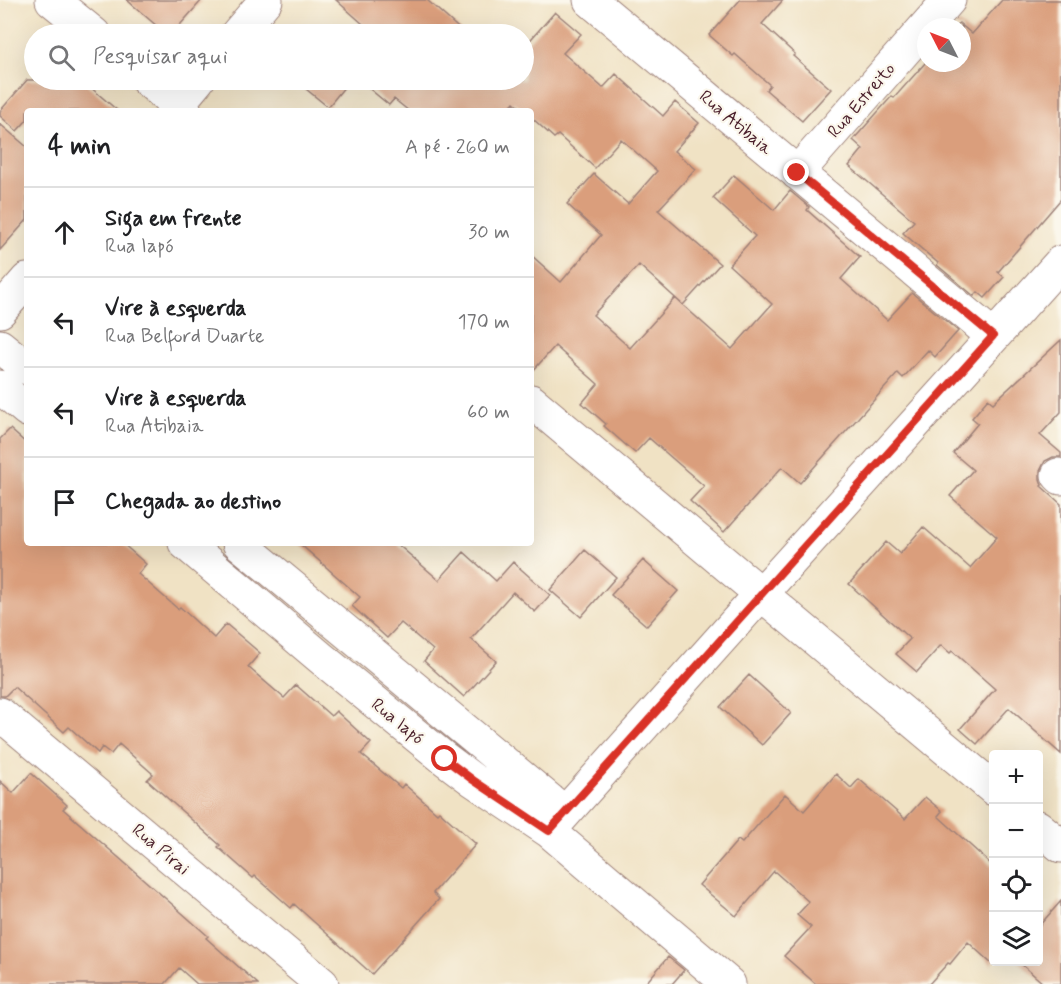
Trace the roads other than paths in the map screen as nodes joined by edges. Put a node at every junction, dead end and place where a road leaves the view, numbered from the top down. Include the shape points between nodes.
1 (52, 0) edge
2 (266, 0) edge
3 (950, 0) edge
4 (605, 5) edge
5 (82, 24) edge
6 (246, 24) edge
7 (158, 90) edge
8 (191, 90) edge
9 (177, 108) edge
10 (179, 108) edge
11 (797, 173) junction
12 (1061, 262) edge
13 (24, 283) edge
14 (0, 311) edge
15 (993, 336) junction
16 (0, 346) edge
17 (24, 366) edge
18 (0, 387) edge
19 (534, 404) edge
20 (24, 407) edge
21 (189, 546) edge
22 (242, 546) edge
23 (761, 594) junction
24 (0, 714) edge
25 (989, 786) edge
26 (557, 822) junction
27 (1043, 831) edge
28 (1061, 846) edge
29 (322, 984) edge
30 (729, 984) edge

1 - 5 street
2 - 6 street
3 - 11 street, Rua Estreito
4 - 11 street, Rua Atibaia
7 - 9 street
8 - 10 street
11 - 15 street, Rua Atibaia
12 - 15 street
13 - 14 street
15 - 23 street
16 - 17 street
18 - 20 street
19 - 23 street
21 - 26 street, Rua Iapó via 473,780
22 - 26 street, Rua Iapó
23 - 25 street
23 - 26 street
24 - 29 street, Rua Pirai
26 - 30 street, Rua Iapó
27 - 28 street

